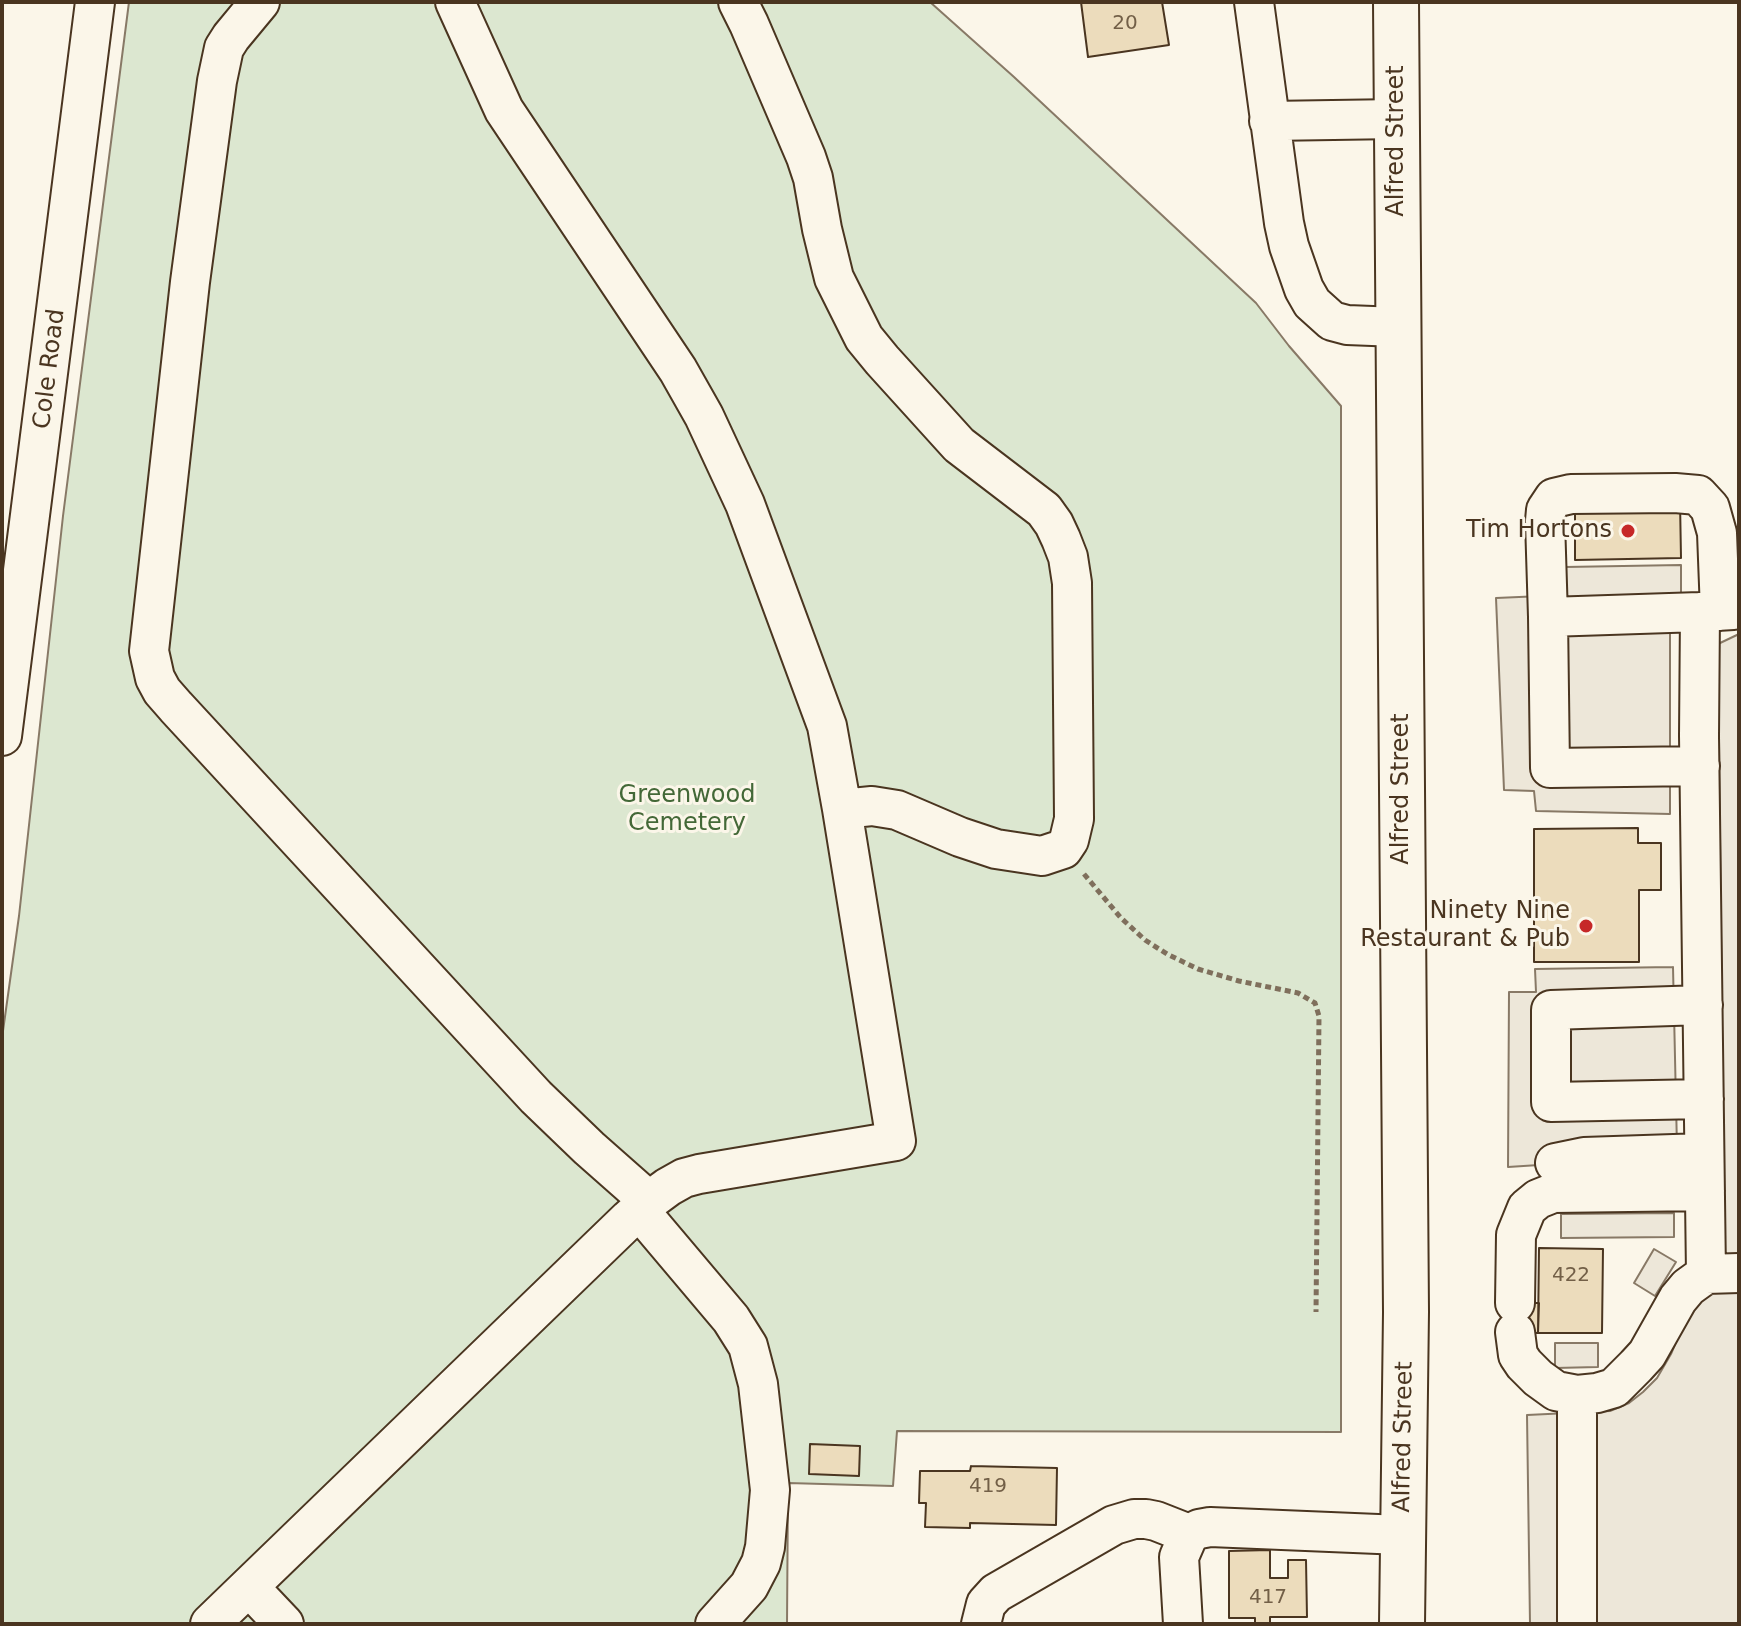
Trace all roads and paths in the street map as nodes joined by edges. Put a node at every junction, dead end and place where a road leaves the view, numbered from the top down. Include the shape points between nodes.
1 (95, 2) edge
2 (260, 2) edge
3 (455, 2) edge
4 (738, 2) edge
5 (1254, 2) edge
6 (1396, 2) edge
7 (1397, 119) junction
8 (1269, 121) junction
9 (1398, 327) junction
10 (1719, 610) edge
11 (1548, 617) junction
12 (2, 736) edge
13 (1700, 766) junction
14 (842, 809) junction
15 (1063, 849) junction
16 (1703, 1005) junction
17 (1704, 1099) junction
18 (1551, 1102) junction
19 (1704, 1153) junction
20 (1558, 1183) junction
21 (1705, 1191) junction
22 (644, 1206) junction
23 (1723, 1274) edge
24 (1316, 1312) dead end
25 (1577, 1395) junction
26 (1189, 1534) junction
27 (1402, 1535) junction
28 (249, 1587) junction
29 (210, 1624) edge
30 (284, 1624) edge
31 (715, 1624) edge
32 (981, 1624) edge
33 (1183, 1624) edge
34 (1402, 1624) edge
35 (1577, 1624) edge

1 - 12 street, Cole Road
2 - 22 street via 224,48 217,81 149,651 153,670 176,707 536,1097
3 - 14 street via 504,110 678,370 708,424 745,504 822,711
4 - 15 street via 806,157 834,278 864,338 959,445 1044,510 1065,548 1072,583 1074,819
5 - 8 street
6 - 7 main road, Alfred Street
7 - 8 street
7 - 9 main road, Alfred Street
8 - 9 street via 1289,246 1308,297 1339,324
9 - 27 main road, Alfred Street via 1406,1312
10 - 11 street
10 - 11 street via 1717,533 1710,508 1698,495 1571,494 1554,498 1546,510
10 - 13 street
11 - 13 street via 1550,768
13 - 16 street
14 - 15 street via 897,810 996,849 1042,856
14 - 22 street via 896,1141 699,1174 668,1187
15 - 24 path via 1121,918 1167,954 1198,969 1298,993 1317,1007
16 - 17 street
16 - 18 street via 1551,1010
17 - 18 street
17 - 19 street
18 - 20 street
19 - 20 street via 1584,1157
19 - 21 street
20 - 21 street
20 - 25 street via 1532,1220 1518,1355 1556,1391
21 - 23 street
22 - 28 street
22 - 31 street via 731,1319 752,1357 758,1384 770,1490 765,1547 749,1586
23 - 25 street via 1688,1287 1647,1354 1614,1388
25 - 35 street
26 - 27 street via 1210,1527
26 - 32 street via 1146,1519 1114,1525 996,1593 986,1604
26 - 33 street via 1179,1557
27 - 34 main road, Alfred Street
28 - 29 street
28 - 30 street

